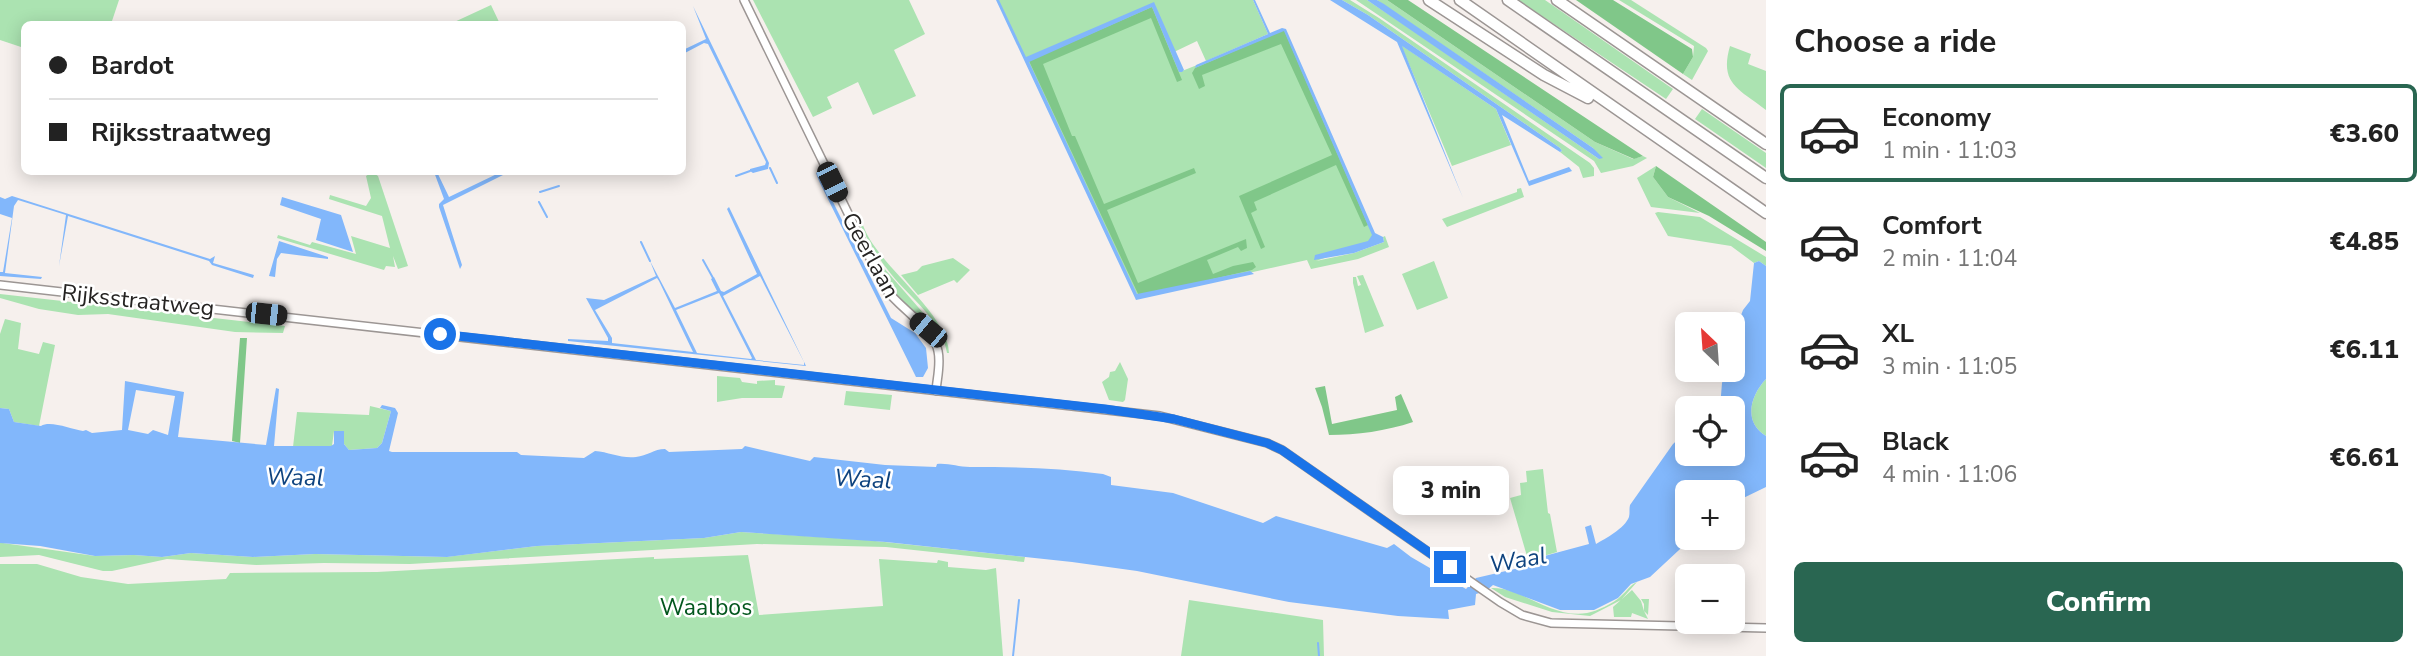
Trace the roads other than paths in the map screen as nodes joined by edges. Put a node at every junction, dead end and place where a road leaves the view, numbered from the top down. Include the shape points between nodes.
1 (744, 0) edge
2 (1429, 0) edge
3 (1460, 0) edge
4 (1508, 0) edge
5 (1557, 0) edge
6 (1625, 117) junction
7 (1766, 144) edge
8 (1766, 178) edge
9 (1766, 213) edge
10 (0, 285) edge
11 (936, 391) junction
12 (1766, 628) edge

1 - 11 street, Geerlaan via 879,278 897,304 932,336 939,354
2 - 6 highway via 1544,75
3 - 6 highway
4 - 8 highway
5 - 7 highway
6 - 9 highway
10 - 11 street, Rijksstraatweg
11 - 12 street, Rijksstraatweg via 1160,416 1267,443 1522,615 1551,623

